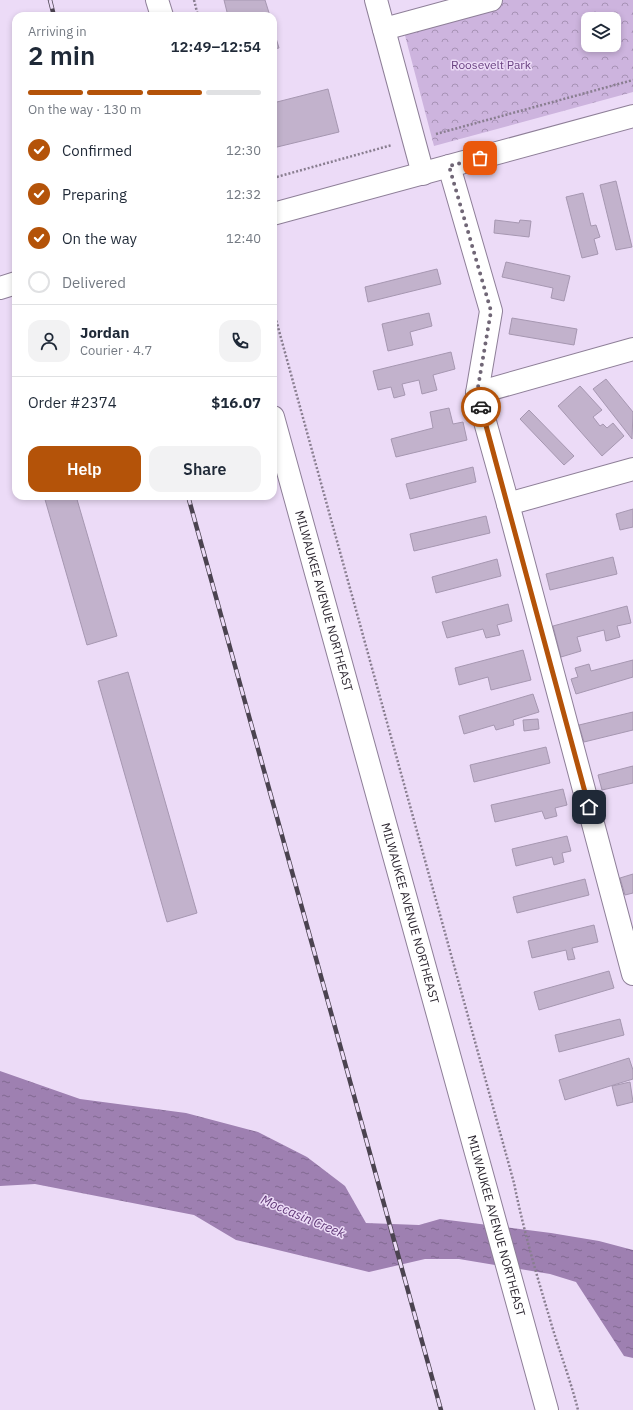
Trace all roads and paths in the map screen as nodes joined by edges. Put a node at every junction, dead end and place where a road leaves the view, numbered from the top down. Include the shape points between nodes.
1 (157, 0) edge
2 (194, 0) edge
3 (376, 0) edge
4 (491, 0) edge
5 (161, 12) edge
6 (197, 12) edge
7 (384, 29) junction
8 (633, 80) edge
9 (633, 116) edge
10 (414, 140) junction
11 (449, 166) junction
12 (423, 174) junction
13 (277, 177) edge
14 (277, 213) edge
15 (12, 284) edge
16 (0, 288) edge
17 (277, 324) edge
18 (633, 349) edge
19 (477, 393) junction
20 (277, 431) edge
21 (633, 469) edge
22 (508, 504) junction
23 (633, 974) edge
24 (547, 1410) edge
25 (578, 1410) edge

1 - 5 street
2 - 6 path
3 - 7 street
4 - 7 street
7 - 10 street
8 - 10 path
9 - 11 street
10 - 12 street
10 - 13 path
11 - 12 street
11 - 19 street via 491,311
12 - 14 street
15 - 16 street
17 - 25 path via 549,1316
18 - 19 street
19 - 22 street
20 - 24 street, MILWAUKEE AVENUE NORTHEAST
21 - 22 street
22 - 23 street

